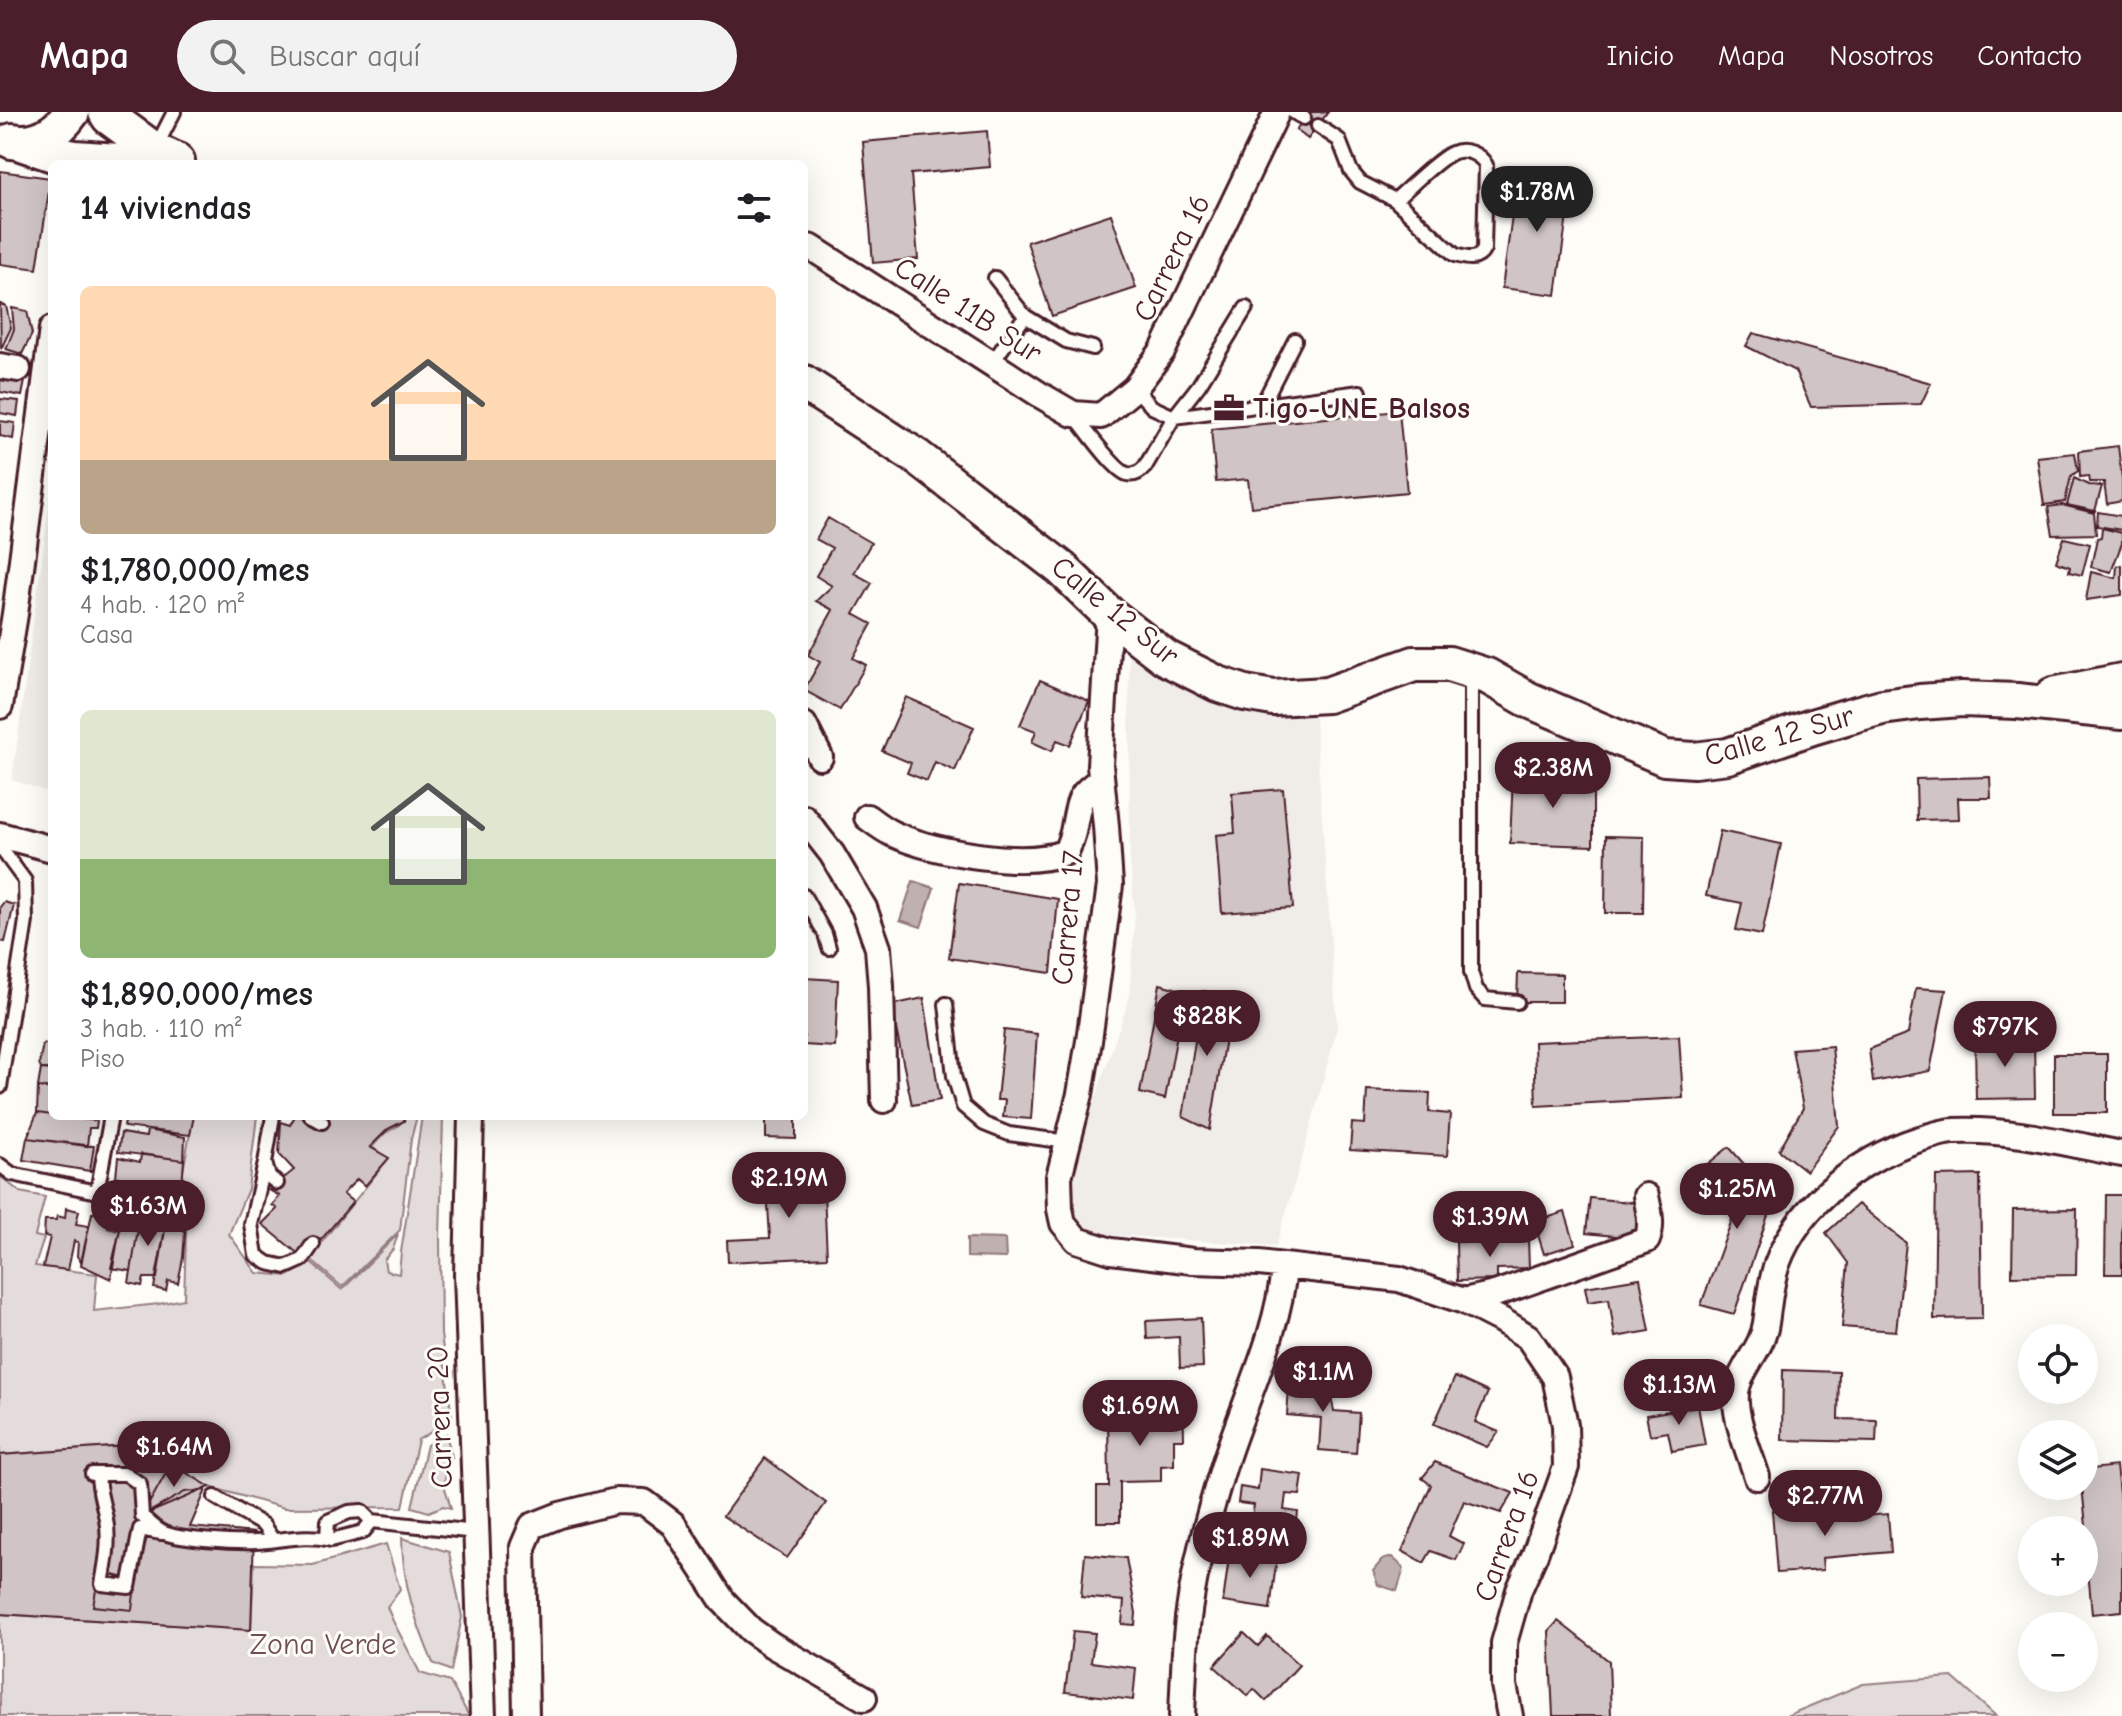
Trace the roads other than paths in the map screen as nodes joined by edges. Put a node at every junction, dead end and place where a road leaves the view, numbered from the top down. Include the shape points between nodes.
1 (72, 112) edge
2 (174, 112) edge
3 (1277, 112) edge
4 (1318, 126) dead end
5 (9, 140) edge
6 (100, 144) edge
7 (167, 159) edge
8 (1395, 200) junction
9 (808, 247) edge
10 (995, 278) dead end
11 (1246, 308) dead end
12 (1025, 316) junction
13 (1295, 340) dead end
14 (1093, 348) dead end
15 (48, 360) edge
16 (992, 363) junction
17 (808, 386) edge
18 (1135, 388) junction
19 (1360, 392) dead end
20 (1262, 405) junction
21 (1073, 414) junction
22 (1101, 416) joint
23 (1174, 417) junction
24 (1109, 614) junction
25 (1471, 671) junction
26 (2122, 681) edge
27 (2017, 701) junction
28 (0, 706) edge
29 (2122, 712) edge
30 (808, 733) edge
31 (820, 757) dead end
32 (1101, 780) junction
33 (867, 817) dead end
34 (808, 823) edge
35 (0, 835) edge
36 (0, 847) edge
37 (48, 848) edge
38 (808, 903) edge
39 (829, 948) dead end
40 (1517, 1002) dead end
41 (946, 1004) dead end
42 (0, 1087) edge
43 (884, 1100) dead end
44 (110, 1120) edge
45 (272, 1120) edge
46 (471, 1120) edge
47 (1068, 1142) junction
48 (2122, 1154) edge
49 (265, 1163) junction
50 (0, 1165) edge
51 (277, 1183) dead end
52 (97, 1192) junction
53 (1646, 1196) dead end
54 (187, 1205) dead end
55 (313, 1244) dead end
56 (1284, 1267) junction
57 (1464, 1301) junction
58 (1757, 1477) dead end
59 (215, 1497) dead end
60 (372, 1521) junction
61 (476, 1532) junction
62 (168, 1534) junction
63 (327, 1538) junction
64 (273, 1540) junction
65 (864, 1698) dead end
66 (483, 1716) edge
67 (526, 1716) edge
68 (1182, 1716) edge
69 (1510, 1716) edge

1 - 5 main road via 50,135 35,141
2 - 7 lane
3 - 18 street, Carrera 16 via 1163,350
4 - 8 lane via 1339,140 1360,182
5 - 6 main road via 53,154
6 - 7 main road
8 - 8 lane via 1450,153 1482,158 1482,254 1455,255
9 - 16 street, Calle 11B Sur
10 - 12 lane
11 - 23 lane
12 - 14 lane via 1066,341
12 - 16 lane
13 - 20 lane
15 - 28 street
16 - 21 street, Calle 11B Sur
17 - 24 main road, Calle 12 Sur via 917,457 1061,568
18 - 22 street, Carrera 16
18 - 23 lane via 1152,407
19 - 20 lane
20 - 23 lane
21 - 22 street, Calle 11B Sur
21 - 23 lane via 1102,451 1131,475 1145,467
24 - 25 main road, Calle 12 Sur via 1166,658 1218,684 1273,698 1327,695 1414,664 1449,664
24 - 32 street, Carrera 17
25 - 27 main road, Calle 12 Sur via 1665,758 1694,760 1728,756 1882,707 1962,699
25 - 40 lane via 1471,972 1485,999
26 - 27 main road, Calle 12 Sur
27 - 29 main road, Calle 12 Sur
30 - 31 street
32 - 33 street via 1086,789 1078,803 1066,852 1053,857 1001,859 946,850 892,834
32 - 47 street, Carrera 17 via 1110,885 1089,1041
34 - 43 street via 864,908 878,948
35 - 37 street
36 - 42 lane via 25,881 26,921
38 - 39 lane
41 - 47 lane via 963,1106 984,1124 1009,1134
44 - 52 lane
45 - 49 lane
46 - 61 street, Carrera 20 via 467,1275
47 - 56 street, Carrera 17 via 1059,1177 1060,1209 1063,1223 1077,1240 1111,1251
48 - 58 street via 1984,1130 1950,1131 1914,1140 1848,1175 1797,1226 1778,1262 1766,1327 1737,1385 1736,1408
49 - 51 lane
49 - 55 lane via 251,1224 256,1255 286,1267 302,1260
50 - 52 lane via 12,1174
52 - 54 lane
53 - 57 street via 1647,1240
56 - 57 street via 1399,1279
56 - 68 street via 1261,1365 1224,1465 1195,1577
57 - 69 street, Carrera 16 via 1528,1337 1555,1377 1565,1425 1566,1467 1504,1643
59 - 64 lane via 263,1525
60 - 61 lane
60 - 63 lane via 363,1532
60 - 63 lane via 365,1512 349,1512 328,1521
61 - 66 street, Carrera 20
62 - 62 lane via 142,1516 140,1484 126,1474 95,1474 108,1551 102,1584 129,1587 140,1529
62 - 64 lane
63 - 64 lane
65 - 67 street via 751,1630 723,1601 673,1524 644,1502 616,1501 532,1526 523,1547

